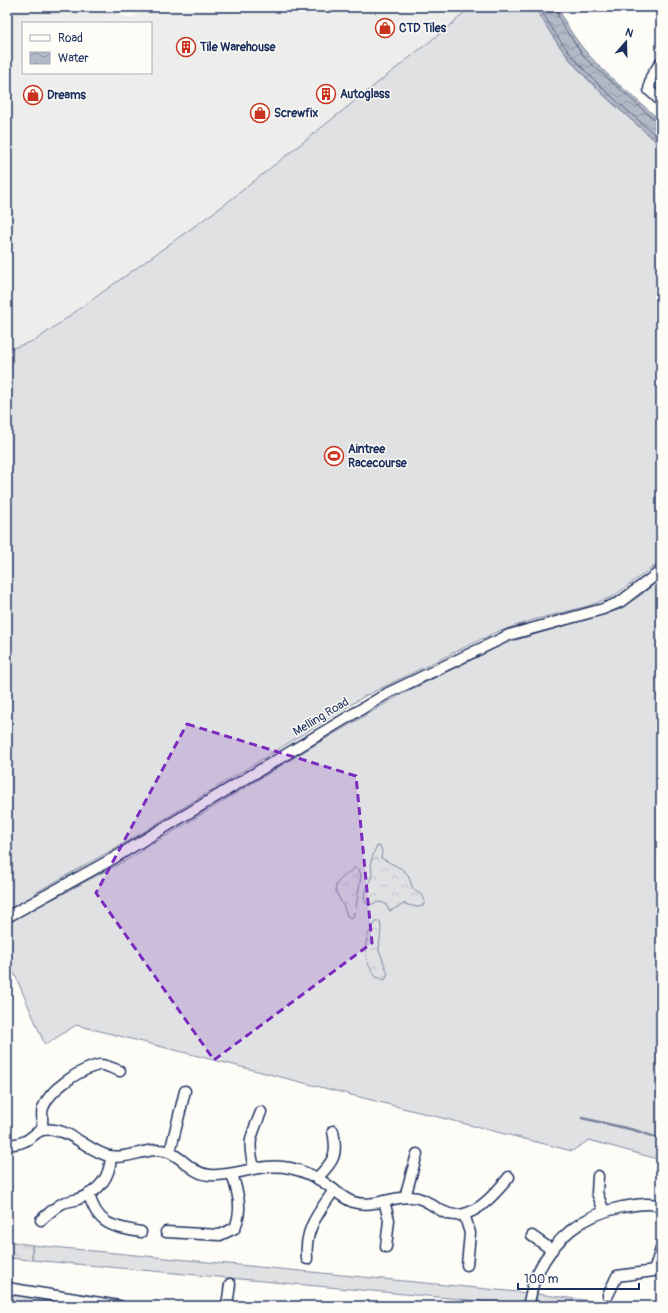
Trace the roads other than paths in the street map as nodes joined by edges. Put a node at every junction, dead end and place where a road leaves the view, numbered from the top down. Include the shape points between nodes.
1 (661, 62) edge
2 (661, 101) edge
3 (661, 571) edge
4 (7, 917) edge
5 (120, 1071) dead end
6 (185, 1091) dead end
7 (261, 1112) dead end
8 (42, 1130) junction
9 (333, 1131) dead end
10 (7, 1145) edge
11 (170, 1152) junction
12 (417, 1154) dead end
13 (111, 1156) junction
14 (254, 1168) junction
15 (232, 1174) junction
16 (598, 1176) dead end
17 (509, 1177) dead end
18 (317, 1178) junction
19 (334, 1190) junction
20 (89, 1194) junction
21 (405, 1197) junction
22 (384, 1201) junction
23 (661, 1206) edge
24 (604, 1211) junction
25 (464, 1214) junction
26 (41, 1220) dead end
27 (141, 1232) dead end
28 (166, 1232) dead end
29 (532, 1236) dead end
30 (386, 1247) dead end
31 (661, 1249) edge
32 (552, 1250) junction
33 (307, 1258) dead end
34 (467, 1265) dead end
35 (230, 1284) dead end
36 (7, 1288) edge
37 (608, 1295) dead end
38 (119, 1306) edge
39 (227, 1306) edge
40 (528, 1306) edge

1 - 2 street via 651,77 649,90
3 - 4 street, Melling Road via 620,602 509,635 388,693 114,858
5 - 8 street via 100,1065 79,1073 54,1091 47,1099 43,1110
6 - 11 street
7 - 14 street via 250,1138
8 - 10 street via 24,1142
8 - 13 street via 56,1130 70,1135 92,1149
9 - 18 street via 336,1154 330,1165
11 - 13 street via 159,1149 126,1157
11 - 15 street via 196,1171 209,1176
12 - 21 street
13 - 20 street via 104,1182
14 - 15 street
14 - 18 street via 291,1168
15 - 28 street via 240,1214 235,1228 220,1235
16 - 24 street via 597,1193
17 - 25 street via 495,1195 478,1209
18 - 19 street
19 - 22 street via 340,1197 355,1203 371,1204
19 - 33 street via 314,1220 306,1243
20 - 26 street via 64,1203
20 - 27 street via 94,1211 104,1222 116,1228
21 - 22 street
21 - 25 street via 418,1197 443,1212
22 - 30 street via 390,1220
23 - 24 street via 634,1204
24 - 32 street via 578,1223
25 - 34 street via 470,1233
29 - 32 street
31 - 37 street via 654,1271 617,1276
32 - 40 street via 536,1274
35 - 39 street
36 - 38 street

